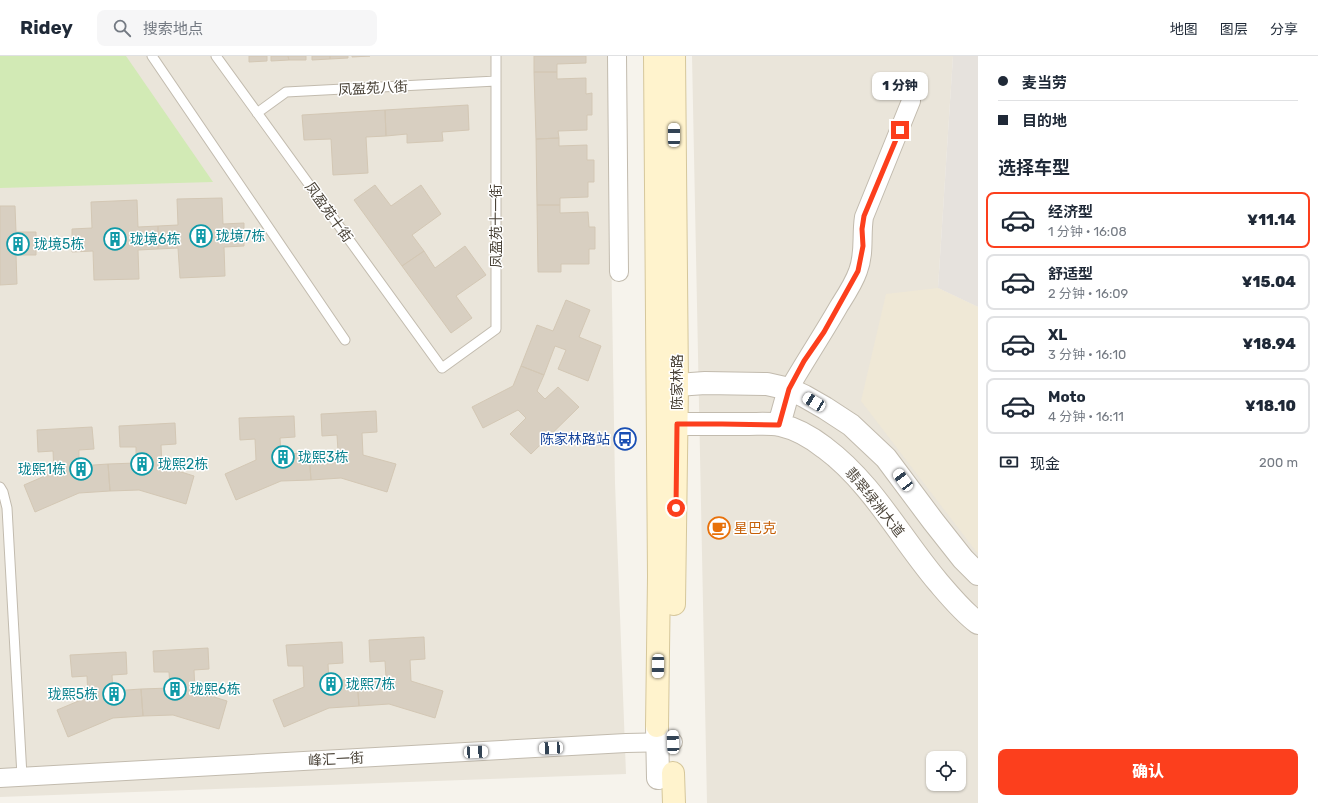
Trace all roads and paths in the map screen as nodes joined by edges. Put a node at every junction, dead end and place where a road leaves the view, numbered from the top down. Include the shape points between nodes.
1 (152, 56) edge
2 (216, 56) edge
3 (496, 56) edge
4 (617, 56) edge
5 (654, 56) edge
6 (674, 56) edge
7 (496, 82) junction
8 (911, 101) dead end
9 (257, 113) junction
10 (619, 272) dead end
11 (346, 340) dead end
12 (442, 368) joint
13 (677, 385) junction
14 (789, 389) junction
15 (658, 406) junction
16 (677, 424) junction
17 (779, 425) junction
18 (0, 487) edge
19 (978, 574) edge
20 (978, 623) edge
21 (665, 734) junction
22 (666, 775) junction
23 (22, 776) junction
24 (0, 778) edge
25 (658, 803) edge
26 (674, 803) edge

1 - 11 lane
2 - 9 lane, 凤盈苑十街
3 - 7 lane, 凤盈苑十一街
4 - 10 street
5 - 15 main road, 陈家林路
6 - 13 main road, 陈家林路
7 - 9 lane, 凤盈苑八街 via 286,92
7 - 12 lane, 凤盈苑十一街 via 496,330
8 - 14 street via 864,216 863,246 858,271
9 - 12 lane, 凤盈苑十街
13 - 14 street via 767,384
13 - 15 street
13 - 16 main road, 陈家林路
14 - 17 street
14 - 19 street via 851,425 886,458 963,559
15 - 16 street
15 - 21 main road, 陈家林路 via 659,577
16 - 17 street, 翡翠绿洲大道
16 - 21 main road, 陈家林路
17 - 20 street, 翡翠绿洲大道 via 809,435 855,474 930,573 951,598
18 - 23 lane via 7,508
21 - 22 street, 陈家林路
21 - 23 street, 峰汇一街 via 397,756
22 - 25 main road, 陈家林路
22 - 26 main road, 陈家林路
23 - 24 street, 峰汇一街

